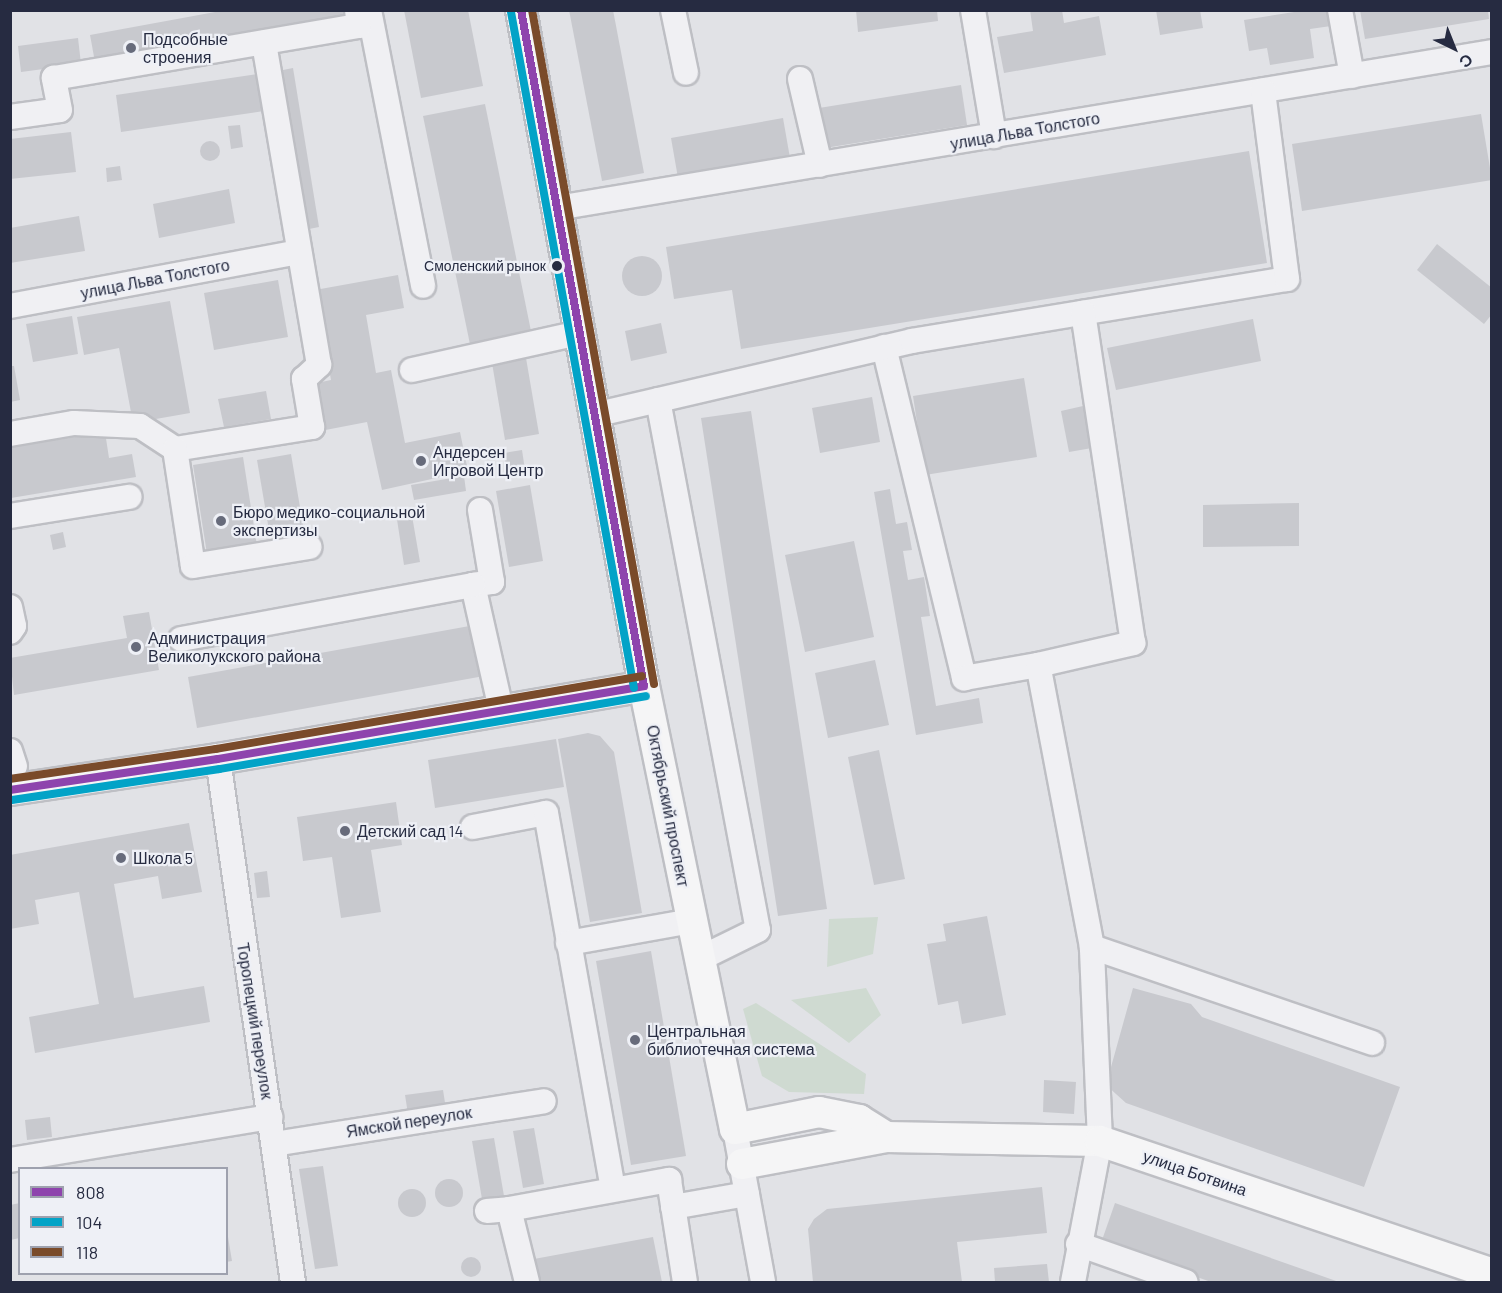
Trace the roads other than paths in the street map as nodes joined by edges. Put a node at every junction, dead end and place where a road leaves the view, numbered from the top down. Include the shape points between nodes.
1 (357, 10) edge
2 (369, 10) edge
3 (520, 10) edge
4 (673, 10) edge
5 (973, 10) edge
6 (1340, 10) edge
7 (264, 43) junction
8 (1491, 52) edge
9 (686, 73) dead end
10 (1352, 76) junction
11 (800, 79) dead end
12 (1263, 91) junction
13 (10, 117) edge
14 (994, 136) junction
15 (820, 165) junction
16 (557, 208) junction
17 (299, 252) junction
18 (423, 286) dead end
19 (10, 306) edge
20 (1083, 313) junction
21 (579, 333) junction
22 (884, 347) junction
23 (412, 370) dead end
24 (658, 400) junction
25 (594, 416) junction
26 (10, 434) edge
27 (175, 448) junction
28 (129, 497) dead end
29 (480, 510) dead end
30 (10, 516) edge
31 (309, 547) dead end
32 (472, 585) junction
33 (10, 607) edge
34 (10, 632) edge
35 (181, 639) dead end
36 (1038, 665) junction
37 (644, 686) junction
38 (501, 709) junction
39 (218, 759) junction
40 (12, 769) edge
41 (473, 827) dead end
42 (691, 921) junction
43 (568, 943) junction
44 (1092, 947) junction
45 (699, 959) junction
46 (1372, 1043) dead end
47 (544, 1101) dead end
48 (270, 1117) junction
49 (735, 1129) junction
50 (886, 1137) junction
51 (1100, 1141) junction
52 (274, 1144) junction
53 (10, 1160) edge
54 (742, 1164) junction
55 (614, 1189) junction
56 (747, 1194) junction
57 (673, 1207) junction
58 (1078, 1244) junction
59 (1459, 1273) edge
60 (1491, 1274) edge
61 (293, 1282) edge
62 (527, 1282) edge
63 (685, 1282) edge
64 (763, 1282) edge
65 (1073, 1282) edge
66 (1186, 1282) edge

1 - 7 street via 359,26
2 - 18 street
3 - 16 main road, Октябрьский проспект
4 - 9 street
5 - 14 street
6 - 10 street
7 - 13 street via 54,78 60,110
7 - 17 street
8 - 10 street, улица Льва Толстого
10 - 12 street, улица Льва Толстого
11 - 15 street
12 - 14 street, улица Льва Толстого
12 - 20 street via 1287,279
14 - 15 street, улица Льва Толстого
15 - 16 street, улица Льва Толстого
16 - 21 main road, Октябрьский проспект
17 - 19 street, улица Льва Толстого
17 - 27 street via 319,365 303,379 312,427
20 - 22 street
20 - 36 street via 1133,643
21 - 23 street
21 - 25 main road, Октябрьский проспект
22 - 24 street
22 - 36 street via 964,678
24 - 25 street
24 - 45 street via 758,930
25 - 37 main road, Октябрьский проспект
26 - 27 street via 74,423 140,426
27 - 31 street via 193,566
28 - 30 street
29 - 32 street via 492,582
32 - 35 street
32 - 38 street
33 - 34 street via 14,626
36 - 44 street
37 - 38 main road
37 - 42 main road, Октябрьский проспект
38 - 39 main road
39 - 40 main road
39 - 48 street, Торопецкий переулок via 254,972
41 - 43 street via 546,813
42 - 43 street
42 - 45 main road, Октябрьский проспект
43 - 55 street
44 - 46 street
44 - 51 street
45 - 49 main road, Октябрьский проспект
47 - 52 street, Ямской переулок
48 - 52 street, Торопецкий переулок
48 - 53 street
49 - 50 main road via 819,1112 859,1120
49 - 54 street, Октябрьский проспект
50 - 51 main road, улица Ботвина
50 - 54 main road, улица Ботвина
51 - 58 street
51 - 59 main road, улица Ботвина
52 - 61 street, Торопецкий переулок
54 - 56 street, Октябрьский проспект
55 - 57 street via 669,1180
55 - 62 street via 498,1210
56 - 57 street
56 - 64 street, Октябрьский проспект
57 - 63 street
58 - 65 street
58 - 66 street
59 - 60 main road, улица Ботвина

